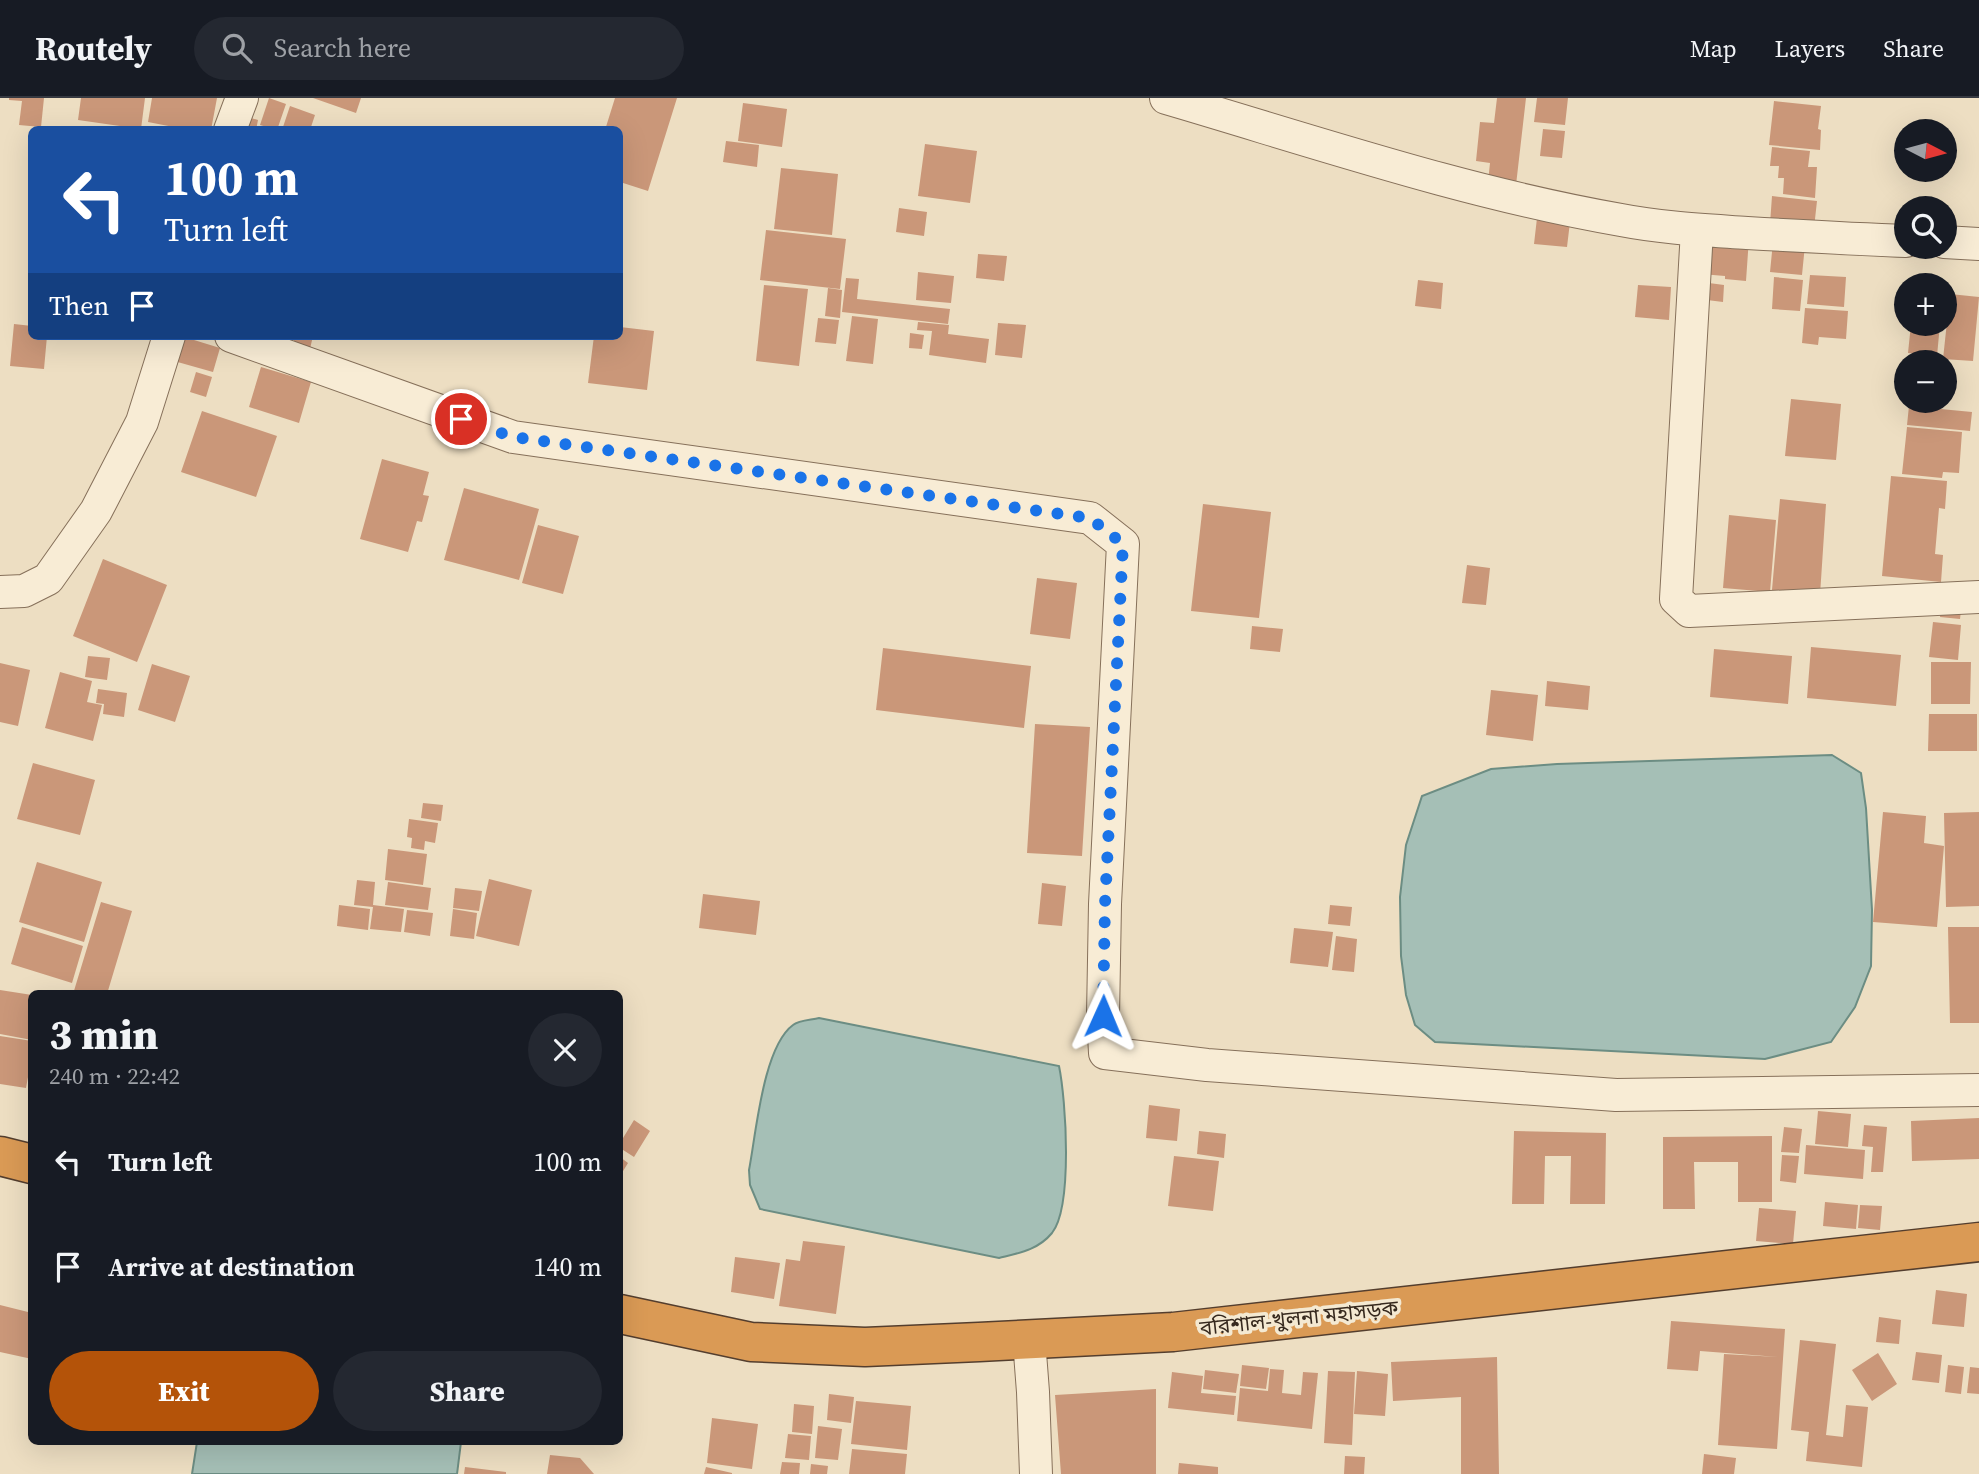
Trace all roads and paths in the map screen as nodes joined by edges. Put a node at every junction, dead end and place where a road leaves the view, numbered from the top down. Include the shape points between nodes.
1 (242, 98) edge
2 (1166, 98) edge
3 (232, 126) edge
4 (1697, 230) junction
5 (1894, 240) edge
6 (1957, 243) edge
7 (1979, 244) edge
8 (168, 340) edge
9 (242, 340) edge
10 (0, 592) edge
11 (1979, 597) edge
12 (1979, 1090) edge
13 (0, 1156) edge
14 (28, 1163) edge
15 (1979, 1242) edge
16 (623, 1315) edge
17 (1029, 1339) junction
18 (1036, 1474) edge

1 - 3 street
2 - 4 street via 1528,202
4 - 5 street
4 - 11 street via 1676,599 1689,611
6 - 7 street
8 - 10 street via 142,422 96,512 47,579 24,592
9 - 12 street via 513,437 1090,518 1123,544 1105,904 1105,1054 1616,1095
13 - 14 highway
15 - 17 highway, বরিশাল-খুলনা মহাসড়ক via 1173,1332
16 - 17 highway, বরিশাল-খুলনা মহাসড়ক via 751,1342 865,1347
17 - 18 street

